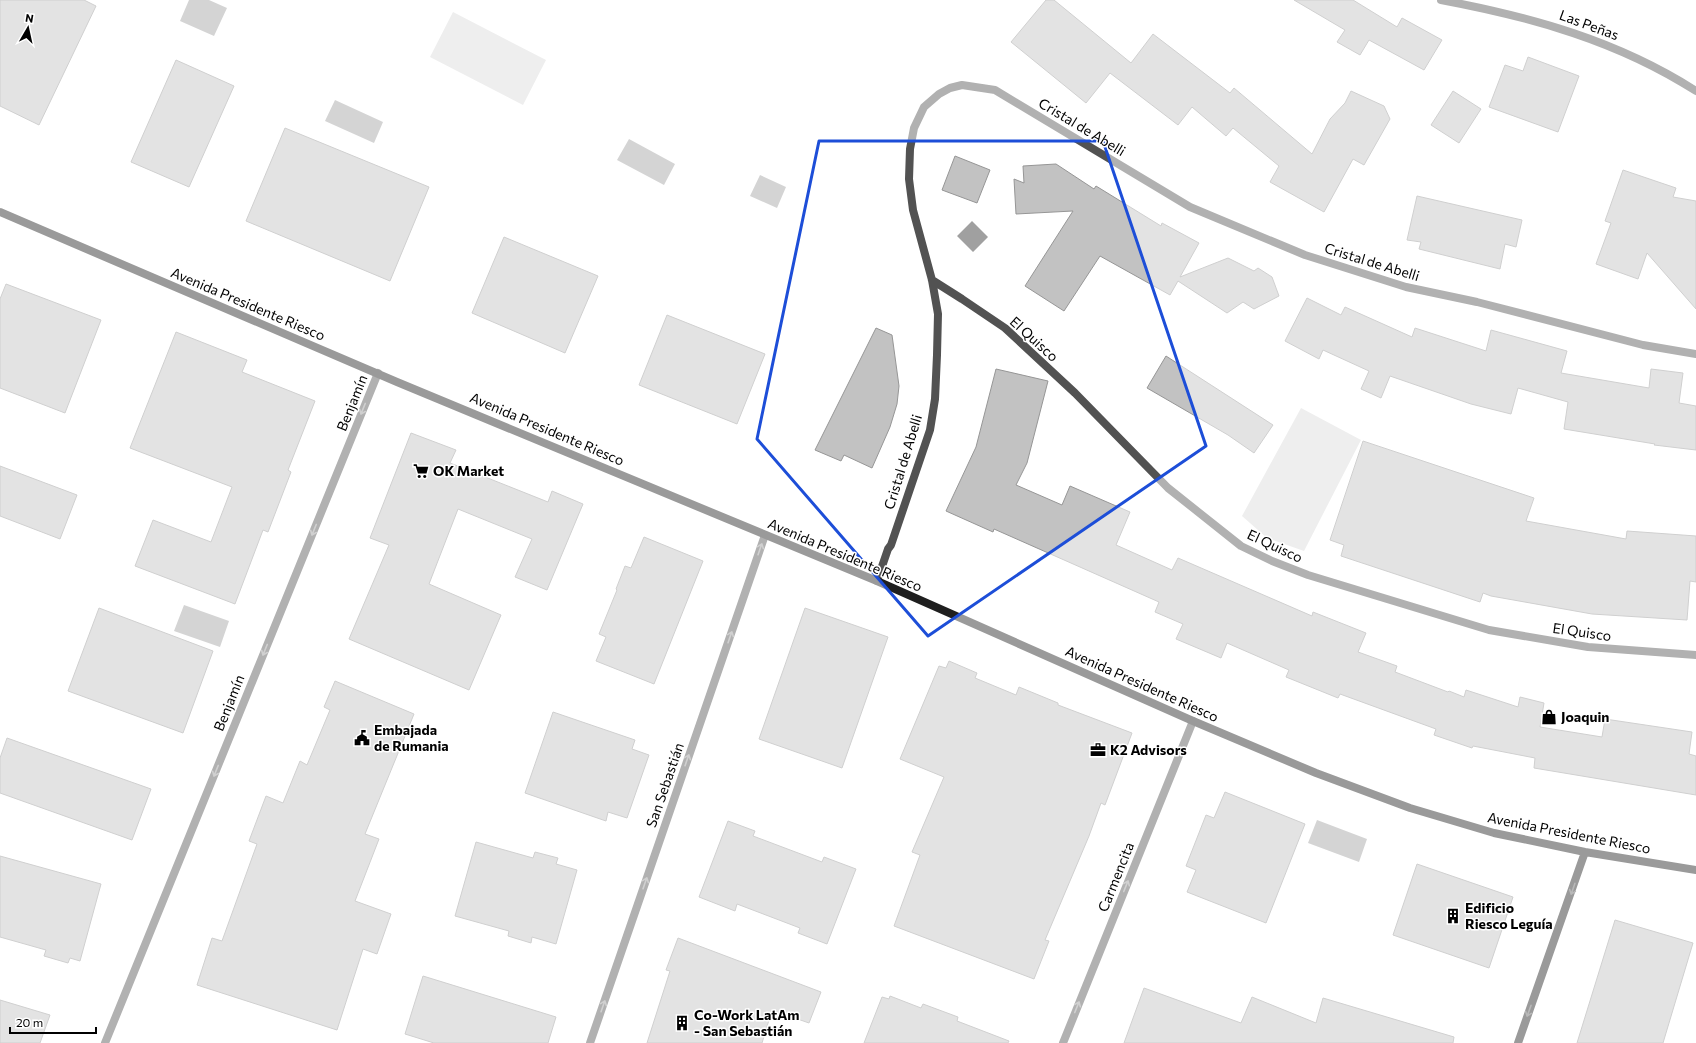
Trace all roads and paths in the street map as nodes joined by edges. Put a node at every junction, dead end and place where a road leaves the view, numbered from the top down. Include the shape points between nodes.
1 (1441, 0) edge
2 (1696, 91) edge
3 (0, 212) edge
4 (932, 280) junction
5 (1696, 354) edge
6 (378, 373) junction
7 (765, 535) junction
8 (876, 581) junction
9 (1696, 655) edge
10 (1193, 721) junction
11 (1585, 852) junction
12 (1696, 870) edge
13 (105, 1043) edge
14 (590, 1043) edge
15 (1063, 1043) edge
16 (1518, 1043) edge

1 - 2 street, Las Peñas via 1558,27 1642,60
3 - 6 main road, Avenida Presidente Riesco
4 - 5 street, Cristal de Abelli via 913,210 909,180 910,149 914,128 924,107 939,94 962,85 995,90 1190,206 1305,255 1406,287 1477,302 1643,345
4 - 8 street, Cristal de Abelli via 938,314 938,355 930,430 891,545
4 - 9 street, El Quisco via 1004,328 1075,393 1168,488 1241,546 1308,575 1489,630 1588,647
6 - 7 main road, Avenida Presidente Riesco
6 -> 13 street, Benjamín
7 - 8 main road, Avenida Presidente Riesco
14 -> 7 street, San Sebastián
8 - 10 main road, Avenida Presidente Riesco
10 - 11 main road, Avenida Presidente Riesco via 1316,773 1410,808 1514,838
15 -> 10 street, Carmencita
11 - 12 main road, Avenida Presidente Riesco
11 -> 16 main road

